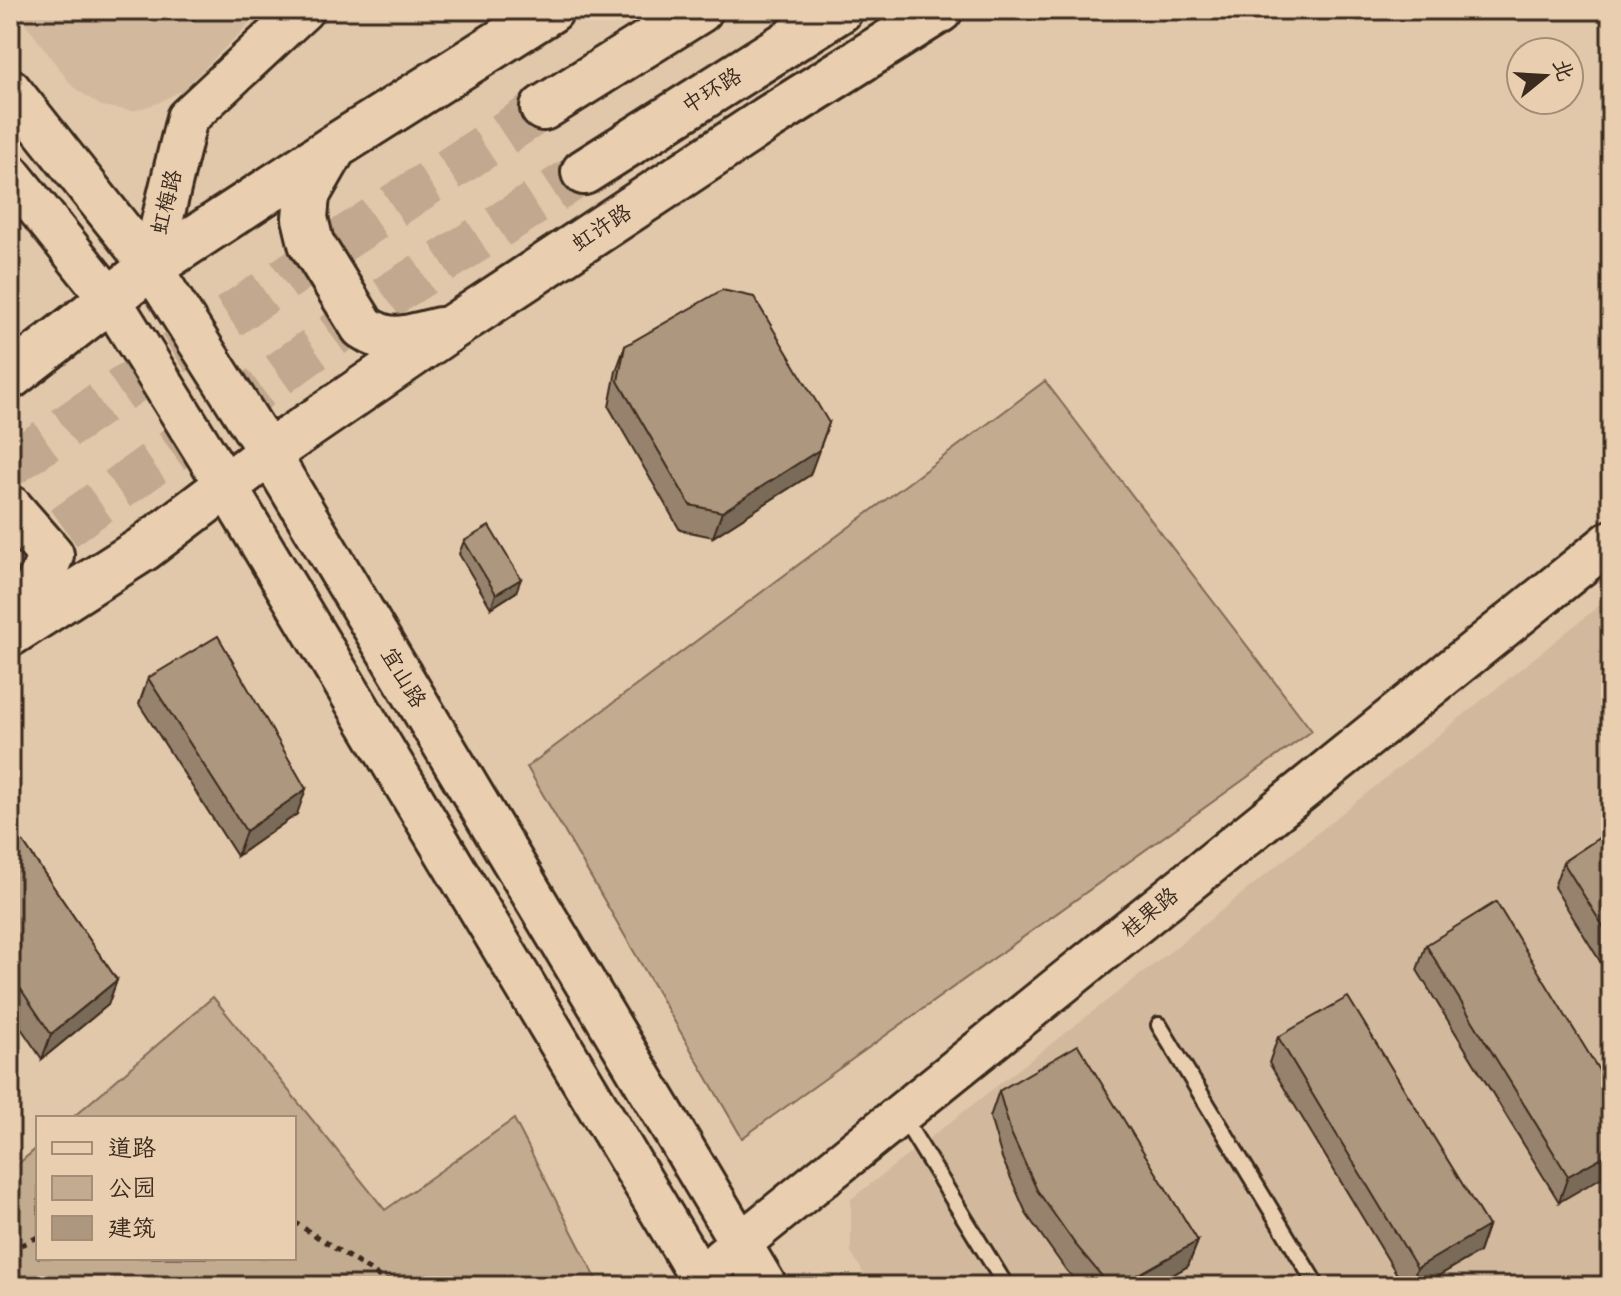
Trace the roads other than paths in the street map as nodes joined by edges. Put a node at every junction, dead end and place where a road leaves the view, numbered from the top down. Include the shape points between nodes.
1 (303, 10) edge
2 (551, 10) edge
3 (700, 10) edge
4 (840, 10) edge
5 (940, 10) edge
6 (10, 89) edge
7 (543, 108) tunnel mouth
8 (336, 146) junction
9 (584, 172) tunnel mouth
10 (10, 174) edge
11 (151, 267) junction
12 (110, 299) junction
13 (451, 328) junction
14 (10, 377) edge
15 (269, 453) junction
16 (226, 486) junction
17 (10, 508) edge
18 (1611, 541) edge
19 (15, 630) edge
20 (1159, 1025) dead end
21 (901, 1114) junction
22 (740, 1244) junction
23 (698, 1283) edge
24 (1313, 1284) edge
25 (766, 1286) edge
26 (1006, 1286) edge

1 - 11 main road, 虹梅路 via 187,118
2 - 8 main road
3 - 7 main road
4 - 9 main road, 中环路
5 - 13 main road, 虹许路
6 - 11 main road, 宜山路
8 - 11 main road
8 - 13 main road via 307,195 305,218 311,243 363,327 395,340
10 - 12 main road
11 - 12 main road
11 - 15 main road, 宜山路
12 - 14 main road
12 - 16 main road
13 - 15 main road, 虹许路
15 - 16 main road
15 - 22 main road, 宜山路
16 - 19 main road via 143,549
16 - 23 main road
17 - 19 main road via 51,555
18 - 21 main road, 桂果路
20 - 24 lane
21 - 22 main road, 桂果路
21 - 26 lane
22 - 23 main road, 桂果路
22 - 25 main road, 宜山路

